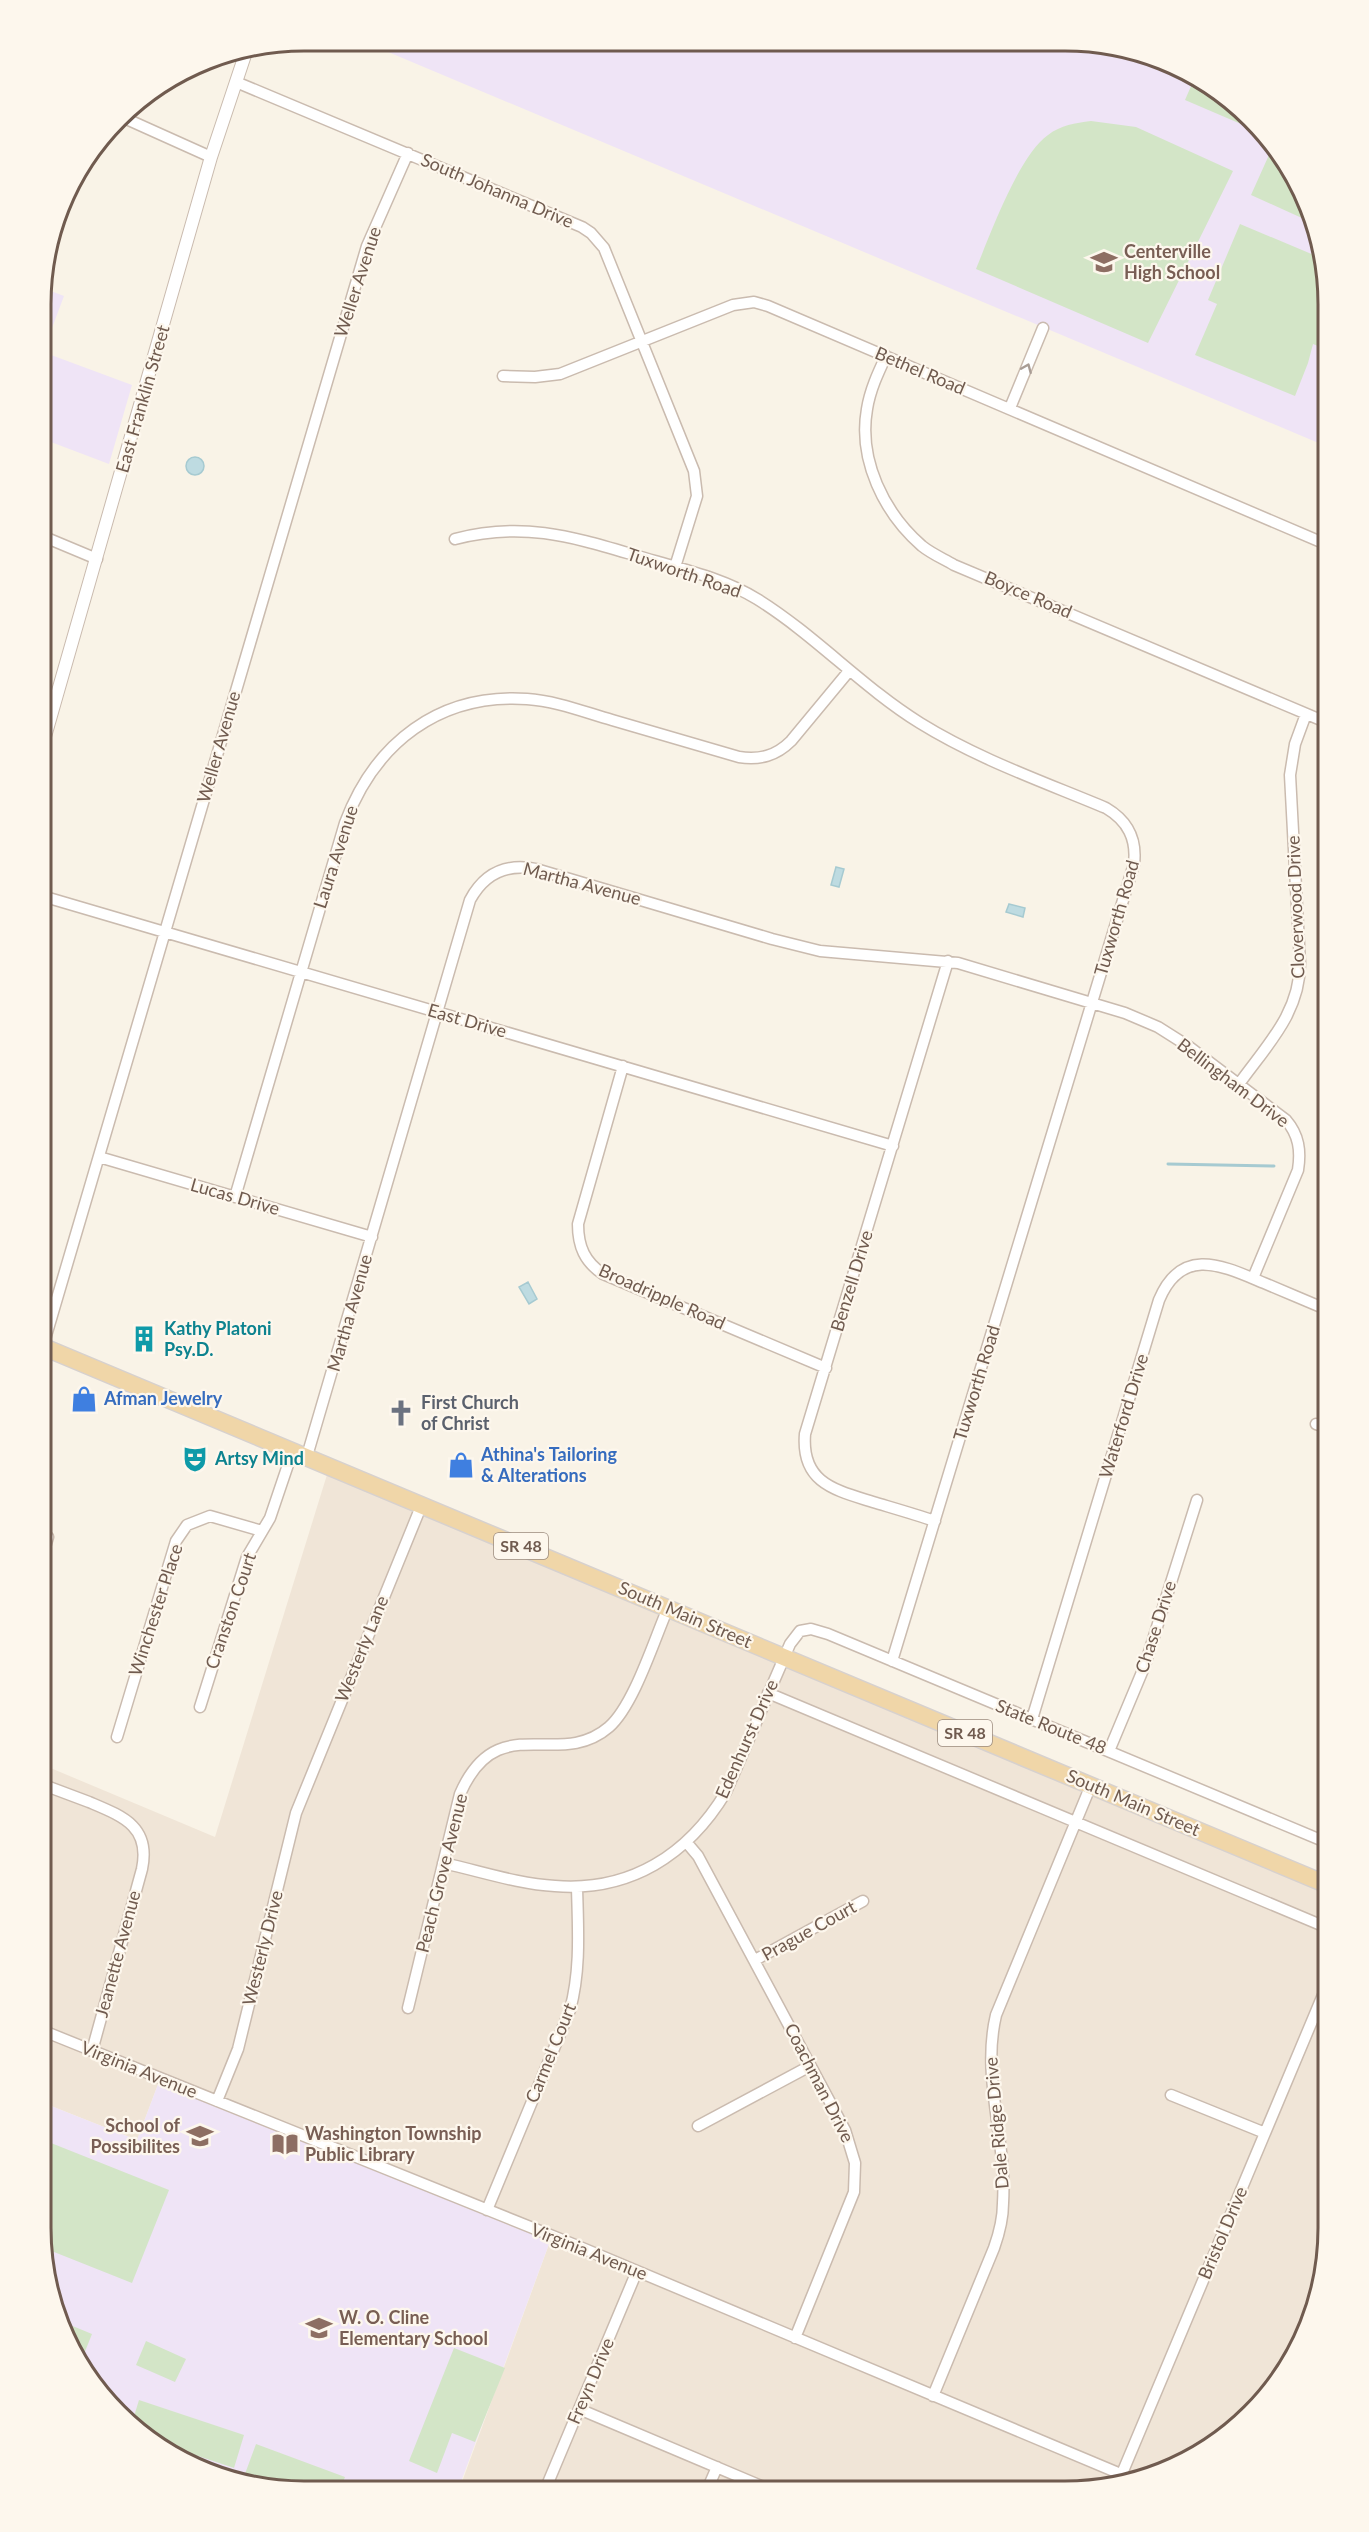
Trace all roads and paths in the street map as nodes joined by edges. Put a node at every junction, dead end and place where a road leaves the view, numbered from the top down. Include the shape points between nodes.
1 (244, 59) edge
2 (236, 82) junction
3 (130, 121) edge
4 (408, 153) junction
5 (211, 157) junction
6 (1043, 328) dead end
7 (642, 341) junction
8 (886, 356) junction
9 (503, 376) dead end
10 (1010, 408) junction
11 (455, 539) dead end
12 (51, 540) edge
13 (1318, 541) edge
14 (97, 559) junction
15 (675, 567) junction
16 (849, 671) junction
17 (1306, 714) junction
18 (51, 716) edge
19 (1318, 719) edge
20 (51, 899) edge
21 (165, 932) junction
22 (948, 961) junction
23 (301, 972) junction
24 (1093, 1003) junction
25 (438, 1012) junction
26 (623, 1066) junction
27 (1239, 1084) junction
28 (893, 1146) junction
29 (99, 1157) junction
30 (235, 1197) junction
31 (372, 1237) junction
32 (1253, 1278) junction
33 (1318, 1306) edge
34 (51, 1316) edge
35 (51, 1350) edge
36 (825, 1368) junction
37 (300, 1453) junction
38 (1197, 1500) dead end
39 (422, 1504) junction
40 (935, 1521) junction
41 (262, 1531) junction
42 (668, 1608) junction
43 (784, 1657) junction
44 (892, 1661) junction
45 (768, 1693) junction
46 (200, 1707) dead end
47 (1032, 1719) junction
48 (117, 1737) dead end
49 (1109, 1751) junction
50 (1091, 1785) junction
51 (51, 1788) edge
52 (303, 1793) joint
53 (1076, 1822) junction
54 (1318, 1840) edge
55 (687, 1842) junction
56 (443, 1863) junction
57 (1318, 1881) edge
58 (577, 1887) junction
59 (863, 1901) dead end
60 (1318, 1924) edge
61 (755, 1960) junction
62 (1318, 2007) edge
63 (408, 2008) dead end
64 (51, 2034) edge
65 (92, 2051) junction
66 (810, 2066) junction
67 (1171, 2095) dead end
68 (217, 2101) junction
69 (698, 2126) dead end
70 (1265, 2133) junction
71 (487, 2210) junction
72 (637, 2271) junction
73 (795, 2338) junction
74 (933, 2396) junction
75 (579, 2409) junction
76 (717, 2467) junction
77 (1122, 2474) edge
78 (1115, 2476) edge
79 (549, 2481) edge
80 (711, 2481) edge
81 (750, 2481) edge

1 - 2 street, East Franklin Street
2 - 4 street, South Johanna Drive
2 - 5 street, East Franklin Street
3 - 5 street
4 - 7 street, South Johanna Drive via 591,233 604,248
4 - 21 street, Weller Avenue via 366,246
5 - 14 street, East Franklin Street
10 -> 6 street
7 - 8 street, Bethel Road via 733,305 754,302
7 - 9 street, Bethel Road via 560,374
7 - 15 street, South Johanna Drive via 696,482 694,506
8 - 10 street, Bethel Road
8 - 17 street, Boyce Road via 867,410 869,459 892,513 922,546 954,565
10 - 13 street, Bethel Road
11 - 15 street, Tuxworth Road via 489,532 544,532
12 - 14 street
14 - 18 street, East Franklin Street
15 - 16 street, Tuxworth Road via 715,579 756,598
16 - 23 street, Laura Avenue via 784,748 764,758 752,759 530,699 465,704 430,718 385,753 360,788 345,823
16 - 24 street, Tuxworth Road via 899,710 945,738 1106,808 1124,821 1134,841 1134,864
17 - 19 street, Boyce Road
17 - 27 street, Cloverwood Drive via 1295,744 1290,775 1300,963 1298,991 1286,1020
20 - 21 street, East Drive
21 - 23 street, East Drive
21 - 29 street, Weller Avenue
22 - 24 street, Martha Avenue
22 - 25 street, Martha Avenue via 820,951 515,866 492,874 475,892
22 - 28 street, Benzell Drive
23 - 25 street, East Drive
23 - 30 street, Laura Avenue
24 - 27 street, Bellingham Drive via 1158,1027
24 - 40 street, Tuxworth Road
25 - 26 street, East Drive
25 - 31 street, Martha Avenue
26 - 28 street, East Drive
26 - 36 street, Broadripple Road via 578,1224 585,1258 603,1274
27 - 32 street, Bellingham Drive via 1292,1127 1300,1157
28 - 36 street, Benzell Drive
29 - 30 street, Lucas Drive
29 - 34 street, Weller Avenue
30 - 31 street, Lucas Drive
31 - 37 street, Martha Avenue
32 - 33 street, Waterford Drive
32 - 47 street, Waterford Drive via 1222,1265 1198,1264 1178,1272 1163,1289
35 - 37 main road, South Main Street / SR 48
36 - 40 street, Benzell Drive via 805,1434 806,1455 814,1474 839,1491
37 - 39 main road, South Main Street / SR 48
37 - 41 street, Cranston Court
38 - 49 street, Chase Drive via 1145,1665
39 - 42 main road, South Main Street / SR 48
39 - 52 street, Westerly Lane
40 - 44 street, Tuxworth Road
41 - 46 street, Cranston Court via 247,1557
41 - 48 street, Winchester Place via 210,1516 187,1525 176,1541
42 - 43 main road, South Main Street / SR 48
42 - 56 street, Peach Grove Avenue via 627,1704 609,1727 576,1744 532,1743 504,1748 474,1769 460,1794
43 - 44 street, State Route 48 via 794,1637 811,1629
43 - 45 street, Edenhurst Drive
43 - 50 main road, South Main Street / SR 48
44 - 47 street, State Route 48
45 - 53 street
45 - 55 street, Edenhurst Drive via 726,1792
47 - 49 street, State Route 48
49 - 54 street, State Route 48
50 - 53 street, Dale Ridge Drive
50 - 57 main road, South Main Street / SR 48
51 - 65 street, Jeanette Avenue via 128,1820 140,1836 144,1858
52 - 68 street, Westerly Drive via 238,2049
53 - 60 street
53 - 74 street, Dale Ridge Drive via 996,2015 990,2052 1004,2189 1000,2228
55 - 58 street, Edenhurst Drive via 633,1876
55 - 61 street, Coachman Drive
56 - 58 street, Edenhurst Drive via 537,1884
56 - 63 street, Peach Grove Avenue
58 - 71 street, Carmel Court via 579,1953 575,1993
59 - 61 street, Prague Court
61 - 66 street, Coachman Drive
62 - 70 street, Bristol Drive
64 - 65 street, Virginia Avenue
65 - 68 street, Virginia Avenue
66 - 69 street
66 - 73 street, Coachman Drive via 849,2139 856,2179 847,2214
67 - 70 street
68 - 71 street, Virginia Avenue
70 - 77 street, Bristol Drive
71 - 72 street, Virginia Avenue
72 - 73 street, Virginia Avenue
72 - 75 street, Freyn Drive
73 - 74 street, Virginia Avenue
74 - 78 street, Virginia Avenue
75 - 76 street
75 - 79 street, Freyn Drive
76 - 80 street
76 - 81 street

